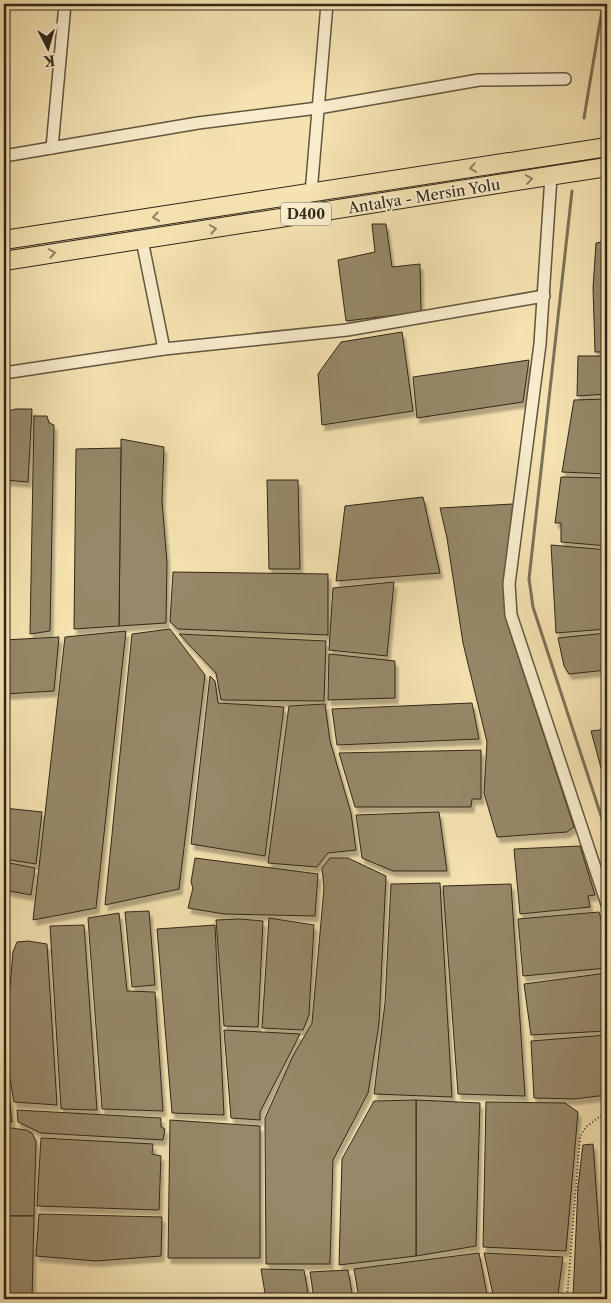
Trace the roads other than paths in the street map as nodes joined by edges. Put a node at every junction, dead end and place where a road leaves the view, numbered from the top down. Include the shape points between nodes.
1 (64, 4) edge
2 (327, 4) edge
3 (565, 79) dead end
4 (318, 108) junction
5 (52, 148) junction
6 (607, 148) edge
7 (4, 156) edge
8 (607, 167) edge
9 (551, 176) junction
10 (311, 193) junction
11 (4, 240) edge
12 (142, 240) junction
13 (4, 260) edge
14 (544, 296) junction
15 (164, 349) junction
16 (4, 373) edge
17 (607, 904) edge

1 - 5 street
2 - 4 street
3 - 4 street via 479,80
4 - 5 street via 198,123
4 - 10 street
5 - 7 street
6 -> 10 highway, Antalya - Mersin Yolu / D400
8 - 9 highway, Antalya - Mersin Yolu / D400
12 -> 9 highway, Antalya - Mersin Yolu / D400
9 - 14 street
10 -> 11 highway, Antalya - Mersin Yolu / D400
13 -> 12 highway, Antalya - Mersin Yolu / D400
12 - 15 street
14 - 15 street via 347,330
14 - 17 street via 509,584 511,615
15 - 16 street

